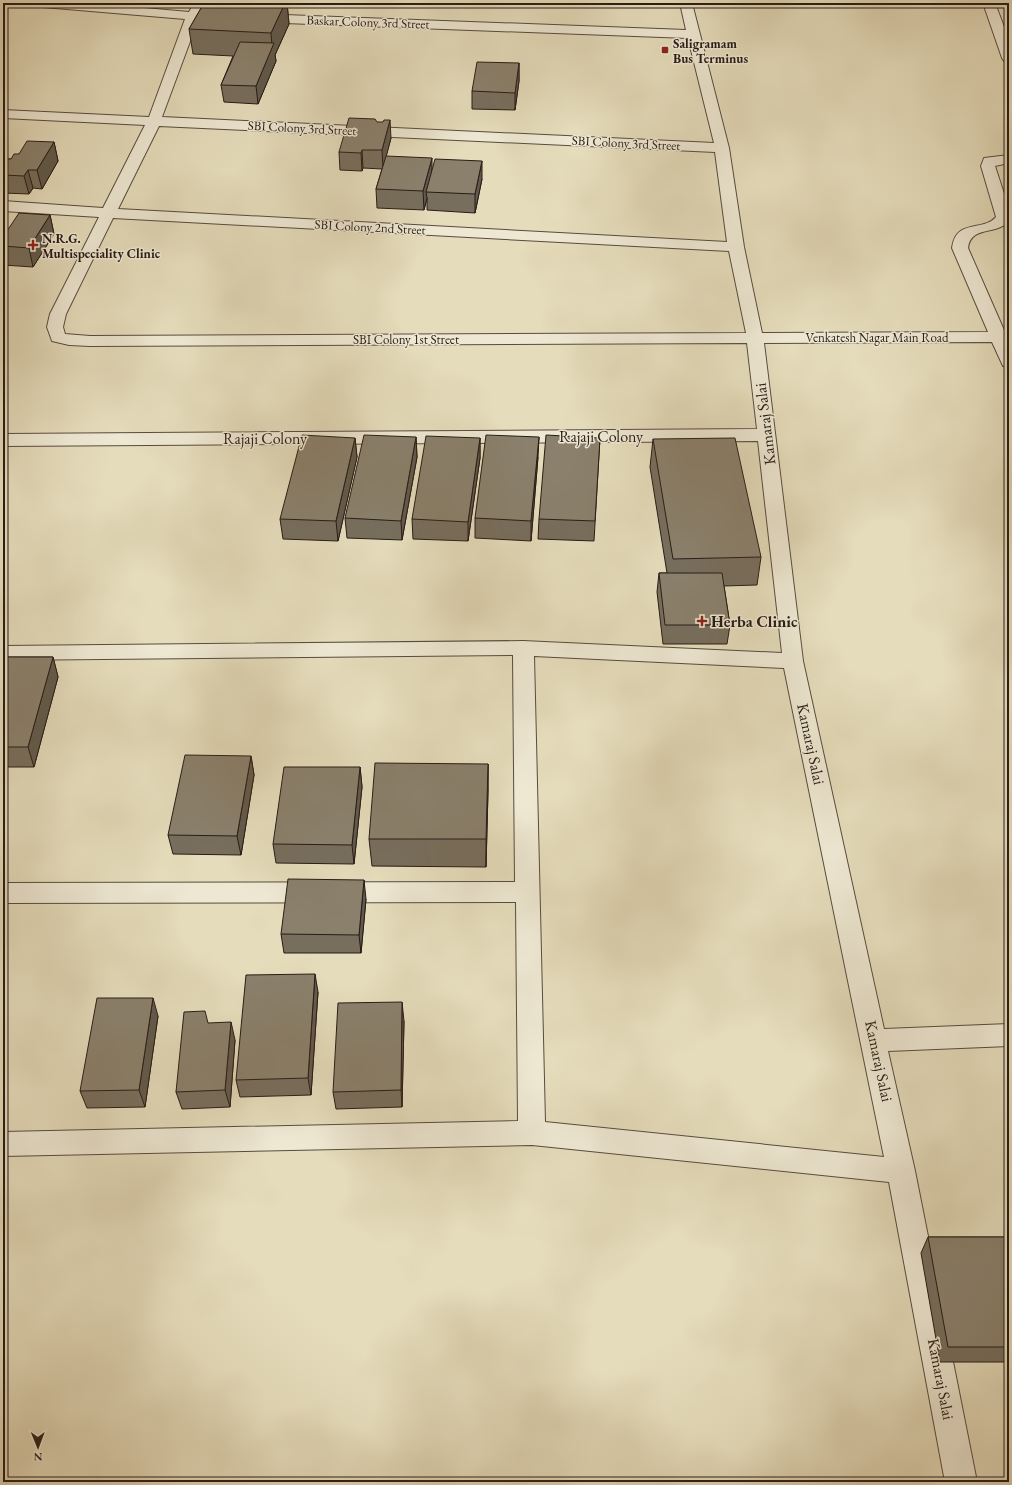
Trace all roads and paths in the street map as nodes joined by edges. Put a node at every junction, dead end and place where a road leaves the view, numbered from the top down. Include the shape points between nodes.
1 (43, 3) edge
2 (686, 3) edge
3 (989, 3) edge
4 (196, 10) edge
5 (217, 17) edge
6 (248, 18) edge
7 (693, 34) junction
8 (1009, 58) edge
9 (3, 114) edge
10 (154, 120) junction
11 (722, 148) junction
12 (1009, 159) edge
13 (3, 206) edge
14 (107, 213) junction
15 (736, 246) junction
16 (999, 336) junction
17 (755, 338) junction
18 (1009, 362) edge
19 (766, 435) junction
20 (3, 440) edge
21 (523, 648) junction
22 (3, 653) edge
23 (793, 661) junction
24 (527, 892) junction
25 (3, 893) edge
26 (1009, 1035) edge
27 (875, 1040) junction
28 (532, 1133) junction
29 (3, 1144) edge
30 (901, 1171) junction
31 (961, 1482) edge

1 - 4 street
2 - 7 street, Kamaraj Salai
3 - 8 street
4 - 5 street
4 - 10 street
6 - 7 street, Baskar Colony 3rd Street
7 - 11 street, Kamaraj Salai
9 - 10 street, SBI Colony 3rd Street
10 - 11 street, SBI Colony 3rd Street
10 - 14 street
11 - 15 street, Kamaraj Salai
12 - 16 street via 989,161 988,166 1004,217 998,224 970,231 961,240 960,248
13 - 14 street, SBI Colony 2nd Street
14 - 15 street, SBI Colony 2nd Street
14 - 17 street, SBI Colony 1st Street via 58,314 55,327 58,337 90,341
15 - 17 street, Kamaraj Salai
16 - 17 street, Venkatesh Nagar Main Road
16 - 18 street
17 - 19 street, Kamaraj Salai
19 - 20 street, Rajaji Colony
19 - 23 street, Kamaraj Salai
21 - 22 street
21 - 23 street
21 - 24 street
23 - 27 street, Kamaraj Salai
24 - 25 street
24 - 28 street
26 - 27 street
27 - 30 street, Kamaraj Salai
28 - 29 street
28 - 30 street
30 - 31 street, Kamaraj Salai

